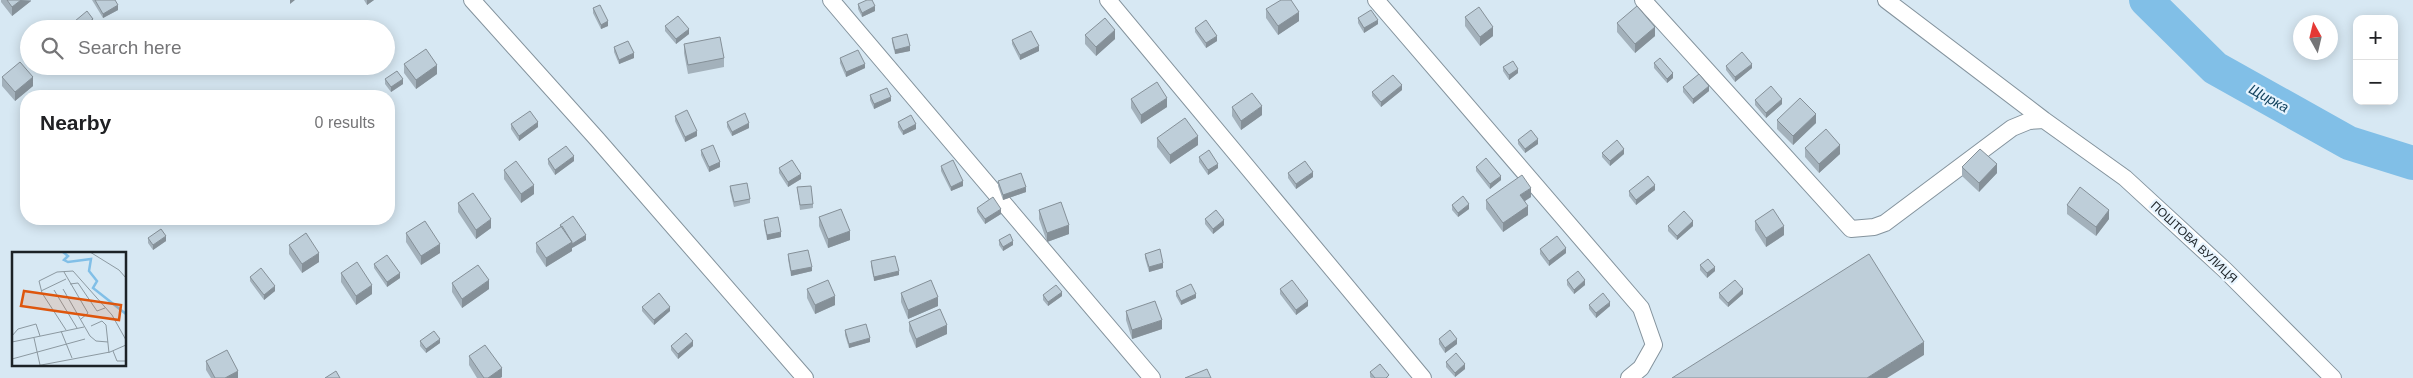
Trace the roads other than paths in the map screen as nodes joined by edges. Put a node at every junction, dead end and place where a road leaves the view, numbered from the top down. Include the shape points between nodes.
1 (472, 0) edge
2 (831, 0) edge
3 (1108, 0) edge
4 (1376, 0) edge
5 (1643, 0) edge
6 (1886, 0) edge
7 (2044, 120) junction
8 (804, 378) edge
9 (1152, 378) edge
10 (1423, 378) edge
11 (1629, 378) edge
12 (2333, 378) edge

1 - 8 street
2 - 9 street
3 - 10 street
4 - 11 street via 1641,308 1654,345 1641,368
5 - 7 street via 1851,229 1885,223 2012,128 2029,121
6 - 7 street, ПОШТОВА ВУЛИЦЯ
7 - 12 street, ПОШТОВА ВУЛИЦЯ via 2124,178 2225,270

